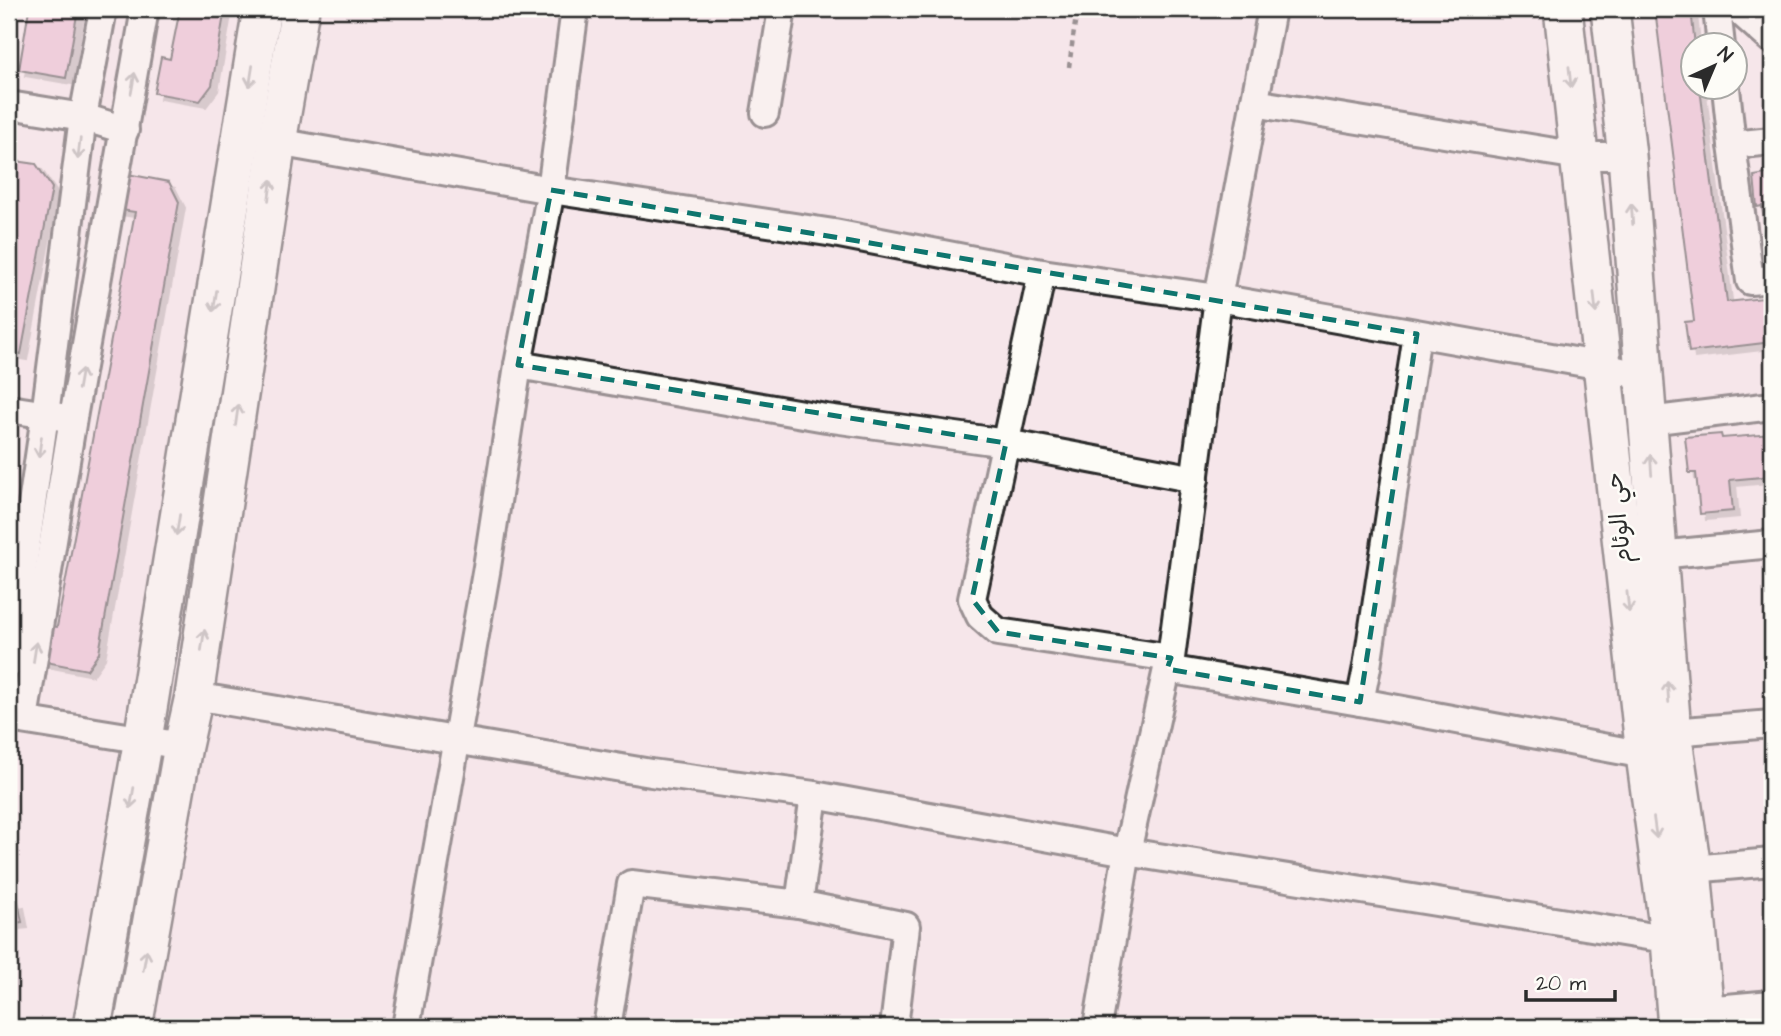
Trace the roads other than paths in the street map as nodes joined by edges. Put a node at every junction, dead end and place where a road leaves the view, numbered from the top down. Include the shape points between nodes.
1 (103, 9) edge
2 (145, 9) edge
3 (262, 9) edge
4 (300, 9) edge
5 (575, 9) edge
6 (782, 9) edge
7 (1272, 9) edge
8 (1563, 9) edge
9 (1610, 9) edge
10 (1717, 9) edge
11 (1737, 9) edge
12 (1719, 32) edge
13 (1772, 40) edge
14 (1727, 102) edge
15 (1254, 103) junction
16 (9, 105) edge
17 (765, 113) dead end
18 (83, 117) junction
19 (125, 130) junction
20 (1772, 141) edge
21 (277, 142) junction
22 (1732, 145) junction
23 (1579, 156) junction
24 (1627, 156) junction
25 (551, 190) junction
26 (1042, 273) junction
27 (1772, 279) edge
28 (1218, 298) junction
29 (1417, 334) junction
30 (518, 365) junction
31 (1602, 366) junction
32 (1644, 377) junction
33 (1772, 406) edge
34 (9, 409) edge
35 (45, 415) junction
36 (73, 418) junction
37 (1648, 421) junction
38 (1006, 443) junction
39 (1195, 479) junction
40 (1772, 544) edge
41 (1658, 555) junction
42 (9, 664) edge
43 (1169, 664) junction
44 (194, 696) junction
45 (1360, 702) junction
46 (16, 718) edge
47 (1772, 724) edge
48 (143, 739) junction
49 (457, 742) junction
50 (1658, 743) junction
51 (183, 746) junction
52 (814, 795) junction
53 (1127, 852) junction
54 (1772, 862) edge
55 (1692, 869) junction
56 (799, 904) junction
57 (1685, 942) junction
58 (1772, 1003) edge
59 (1696, 1022) edge
60 (92, 1027) edge
61 (132, 1027) edge
62 (406, 1027) edge
63 (607, 1027) edge
64 (894, 1027) edge
65 (1097, 1027) edge

1 - 18 street
19 -> 2 street
3 -> 48 street
4 - 21 street
5 - 25 street
6 - 17 street
7 - 15 street
8 -> 23 street, حي الوئام
9 - 24 street, حي الوئام
10 - 12 street
11 - 13 street
14 - 22 street
15 - 23 street
15 - 28 street
16 - 18 street
18 - 19 street
18 -> 35 street
36 -> 19 street
20 - 22 street
21 - 25 street
44 -> 21 street
22 - 27 street via 1749,281
23 - 24 street
23 -> 31 street, حي الوئام
32 -> 24 street, حي الوئام
25 - 26 street via 834,233
25 - 30 street
26 - 28 street
26 - 38 street
28 - 29 street
28 - 39 street
29 - 31 street
29 - 45 street
30 - 38 street via 826,418
30 - 49 street
31 - 32 street
31 -> 50 street, حي الوئام
32 - 37 street, حي الوئام
33 - 37 street
34 - 35 street
35 - 36 street
35 -> 42 street
46 -> 36 street
41 -> 37 street, حي الوئام
38 - 39 street
38 - 43 street via 972,599 980,616 998,632
39 - 43 street
40 - 41 street
50 -> 41 street, حي الوئام
43 - 45 street
43 - 53 street
44 - 49 street
44 - 51 street
45 - 50 street
46 - 48 street
47 - 50 street
48 - 51 street
48 -> 60 street
49 - 52 street
49 - 62 street
50 - 55 street, حي الوئام
50 -> 57 street, حي الوئام
61 -> 51 street
52 - 53 street
52 - 56 street
53 - 57 street
53 - 65 street
54 - 55 street
55 - 57 street, حي الوئام
56 - 63 street via 631,884
56 - 64 street via 906,926
57 - 59 street, حي الوئام
58 - 59 street

